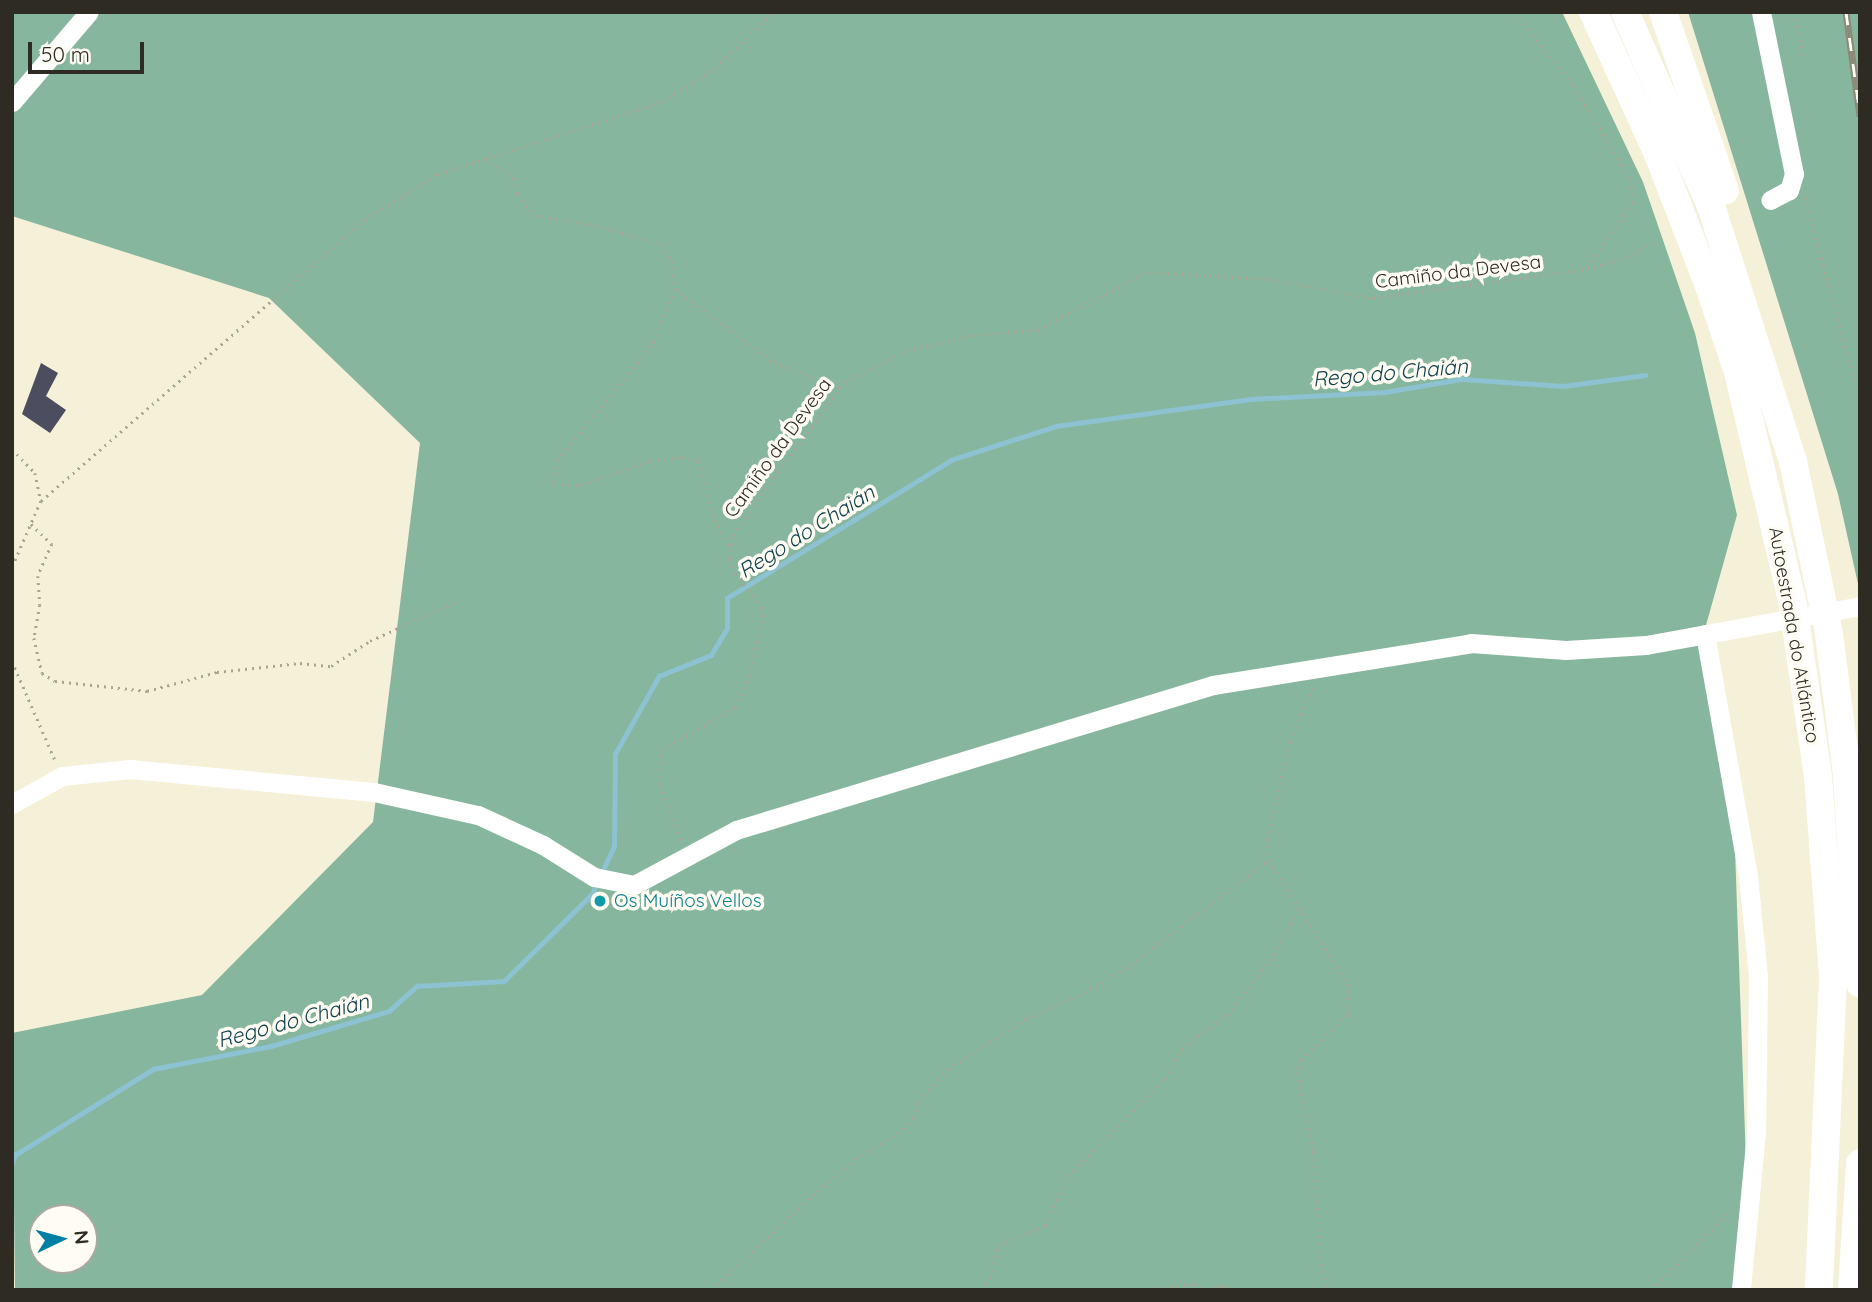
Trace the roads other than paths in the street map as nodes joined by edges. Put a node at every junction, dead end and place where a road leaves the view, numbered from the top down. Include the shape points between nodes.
1 (89, 12) edge
2 (1593, 12) edge
3 (1625, 12) edge
4 (1663, 12) edge
5 (1761, 12) edge
6 (12, 102) edge
7 (1770, 200) dead end
8 (1793, 461) junction
9 (1860, 606) edge
10 (1712, 633) junction
11 (12, 804) edge
12 (1860, 984) edge
13 (1860, 1163) edge
14 (1741, 1290) edge
15 (1819, 1290) edge
16 (1852, 1290) edge

1 - 6 street
2 - 15 highway, Autoestrada do Atlántico via 1658,154 1713,296 1738,372 1793,605 1818,778 1833,978
3 - 8 highway, Autoestrada do Atlántico via 1711,206
4 - 8 highway via 1727,197 1787,409
5 - 7 street via 1792,158 1792,185
8 - 12 highway, Autoestrada do Atlántico via 1829,634 1847,775
9 - 10 street
10 - 11 street via 1583,650 1487,642 1321,667 1157,699 736,830 641,883 601,880 543,845 478,815 374,792 130,769 62,776
10 - 14 street via 1758,975 1752,1191
13 - 16 highway

